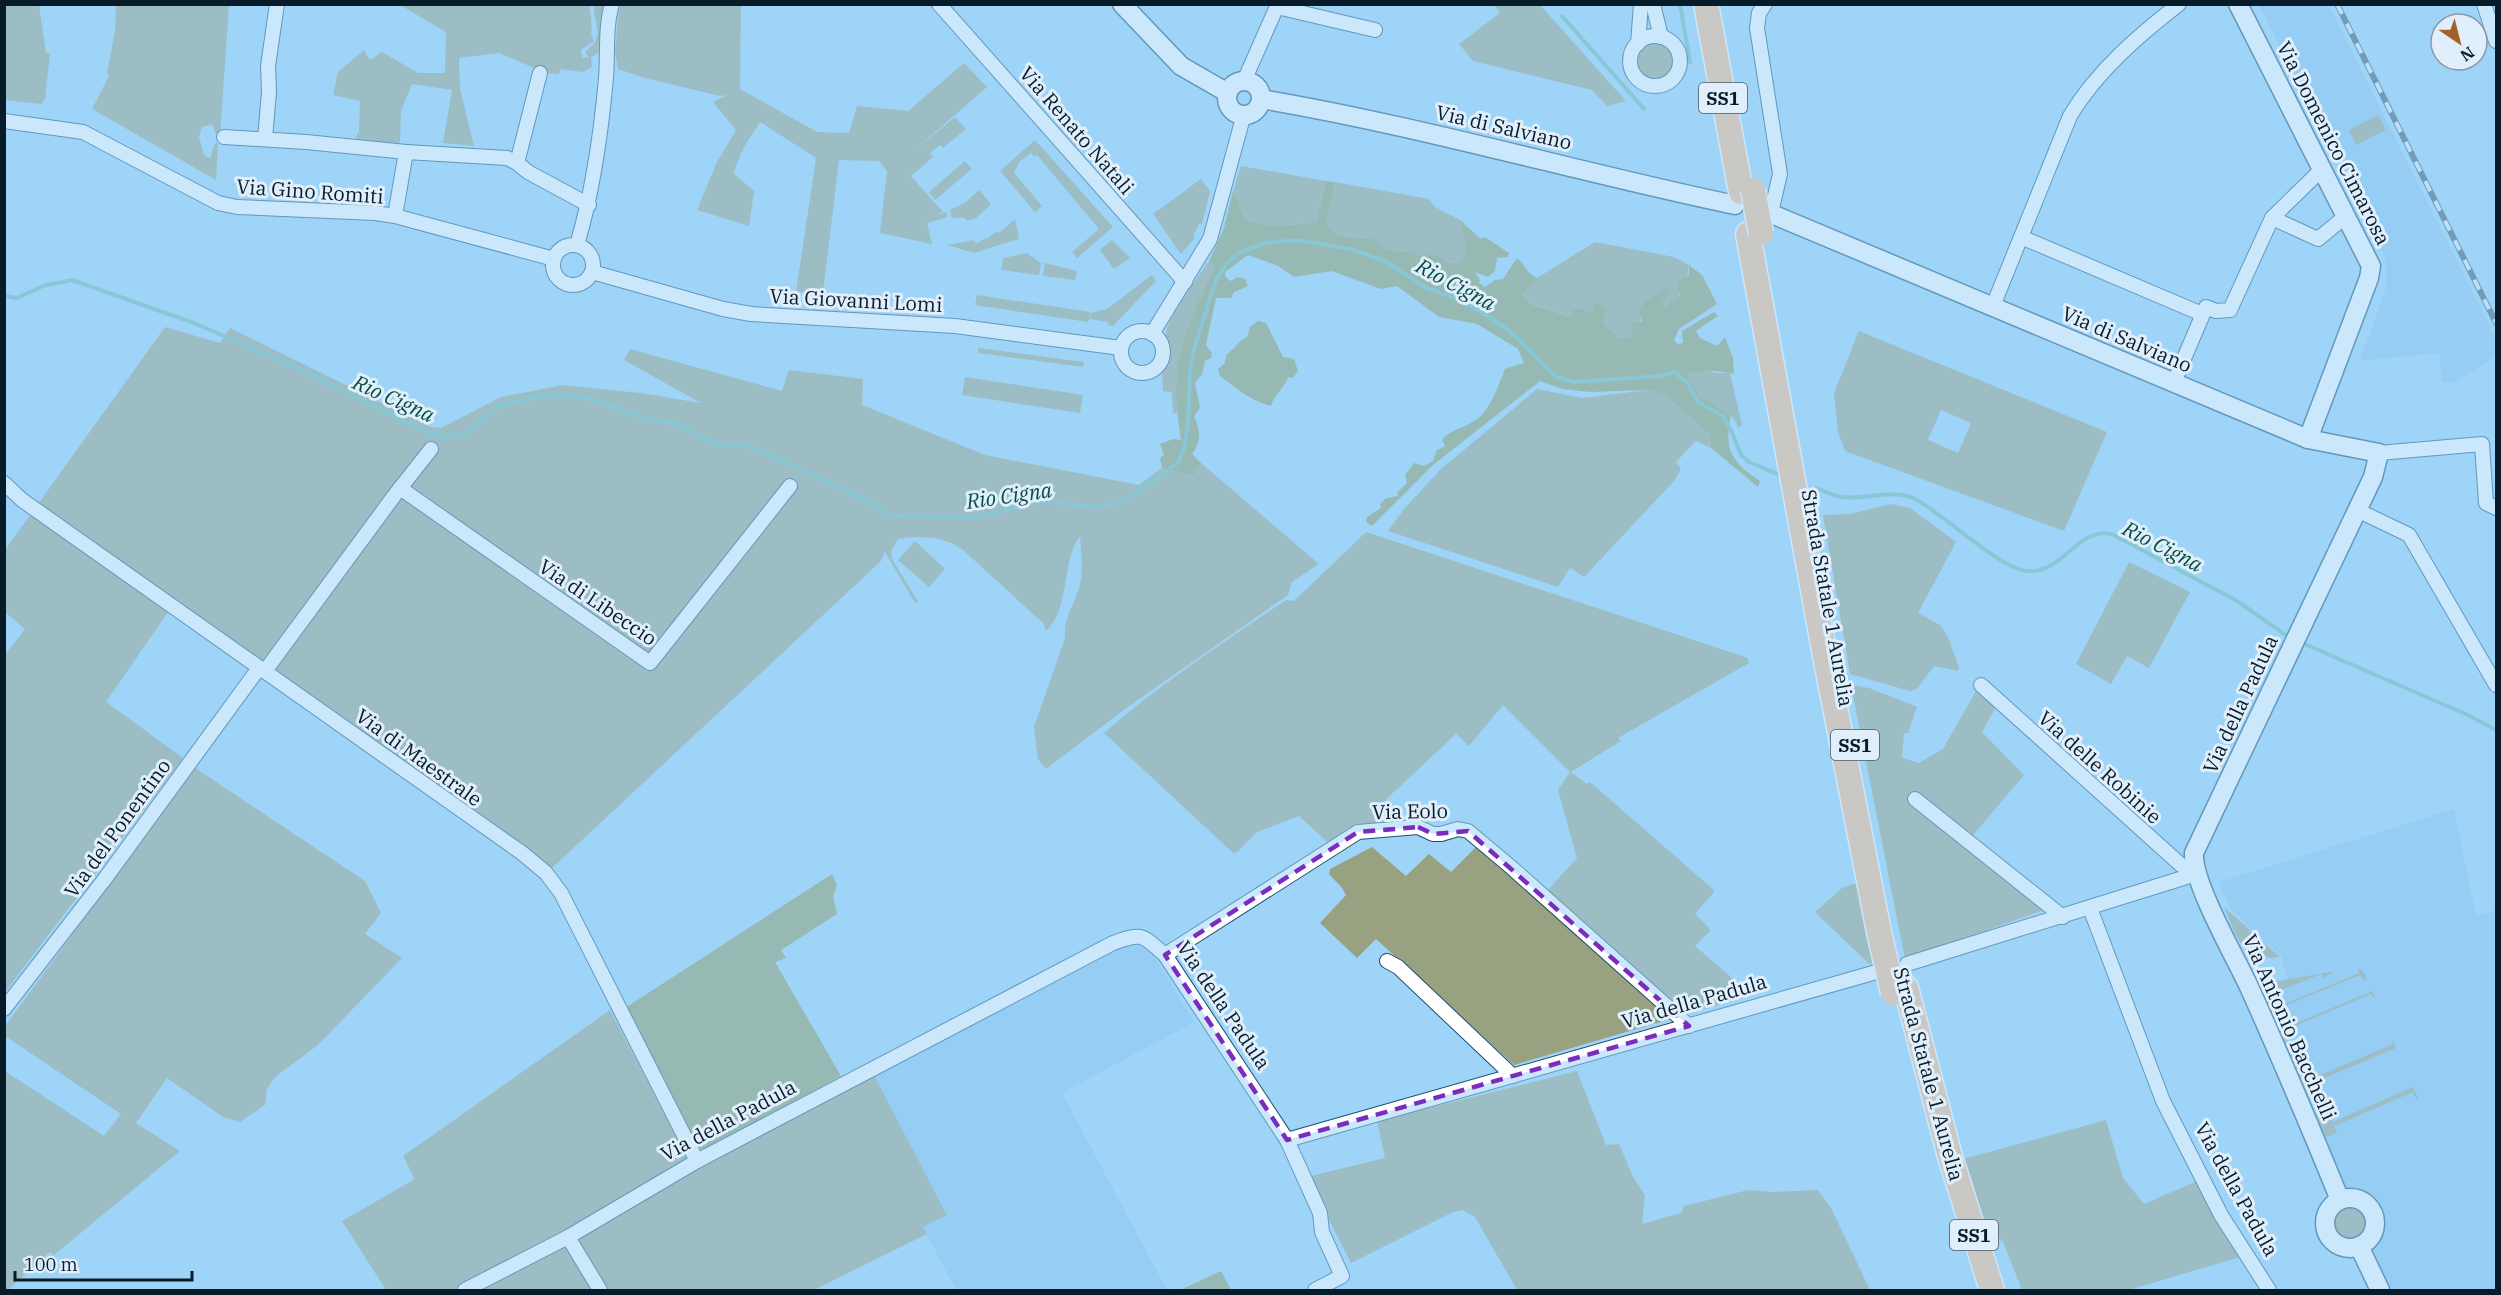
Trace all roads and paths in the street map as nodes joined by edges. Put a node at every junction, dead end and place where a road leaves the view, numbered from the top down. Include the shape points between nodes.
1 (277, 4) edge
2 (612, 4) edge
3 (939, 4) edge
4 (1122, 4) edge
5 (1641, 4) edge
6 (1653, 4) edge
7 (1706, 4) edge
8 (1719, 4) edge
9 (1765, 4) edge
10 (2179, 4) edge
11 (2238, 4) edge
12 (2484, 4) edge
13 (1278, 6) edge
14 (1375, 30) dead end
15 (1661, 37) junction
16 (2496, 41) edge
17 (1638, 44) junction
18 (540, 73) dead end
19 (1245, 81) junction
20 (1228, 93) junction
21 (1261, 99) junction
22 (1244, 114) junction
23 (4, 121) edge
24 (224, 137) dead end
25 (266, 139) junction
26 (406, 152) junction
27 (517, 163) junction
28 (2318, 173) dead end
29 (1743, 196) junction
30 (589, 205) junction
31 (395, 216) junction
32 (2346, 216) junction
33 (2272, 218) junction
34 (1762, 223) junction
35 (2021, 237) junction
36 (578, 245) junction
37 (554, 259) junction
38 (592, 272) junction
39 (1185, 282) junction
40 (1993, 306) junction
41 (2202, 314) junction
42 (1152, 334) junction
43 (1121, 348) junction
44 (2174, 382) junction
45 (2308, 439) junction
46 (431, 449) dead end
47 (2379, 453) junction
48 (4, 483) edge
49 (790, 486) dead end
50 (400, 488) junction
51 (2496, 508) edge
52 (2357, 510) junction
53 (262, 669) junction
54 (1981, 685) dead end
55 (2496, 685) edge
56 (1915, 799) dead end
57 (2196, 874) junction
58 (2090, 908) junction
59 (2063, 917) junction
60 (1165, 955) junction
61 (1387, 961) dead end
62 (1907, 964) dead end
63 (1880, 971) dead end
64 (1900, 990) junction
65 (4, 1009) edge
66 (1689, 1026) junction
67 (1513, 1076) junction
68 (1287, 1140) junction
69 (697, 1161) junction
70 (2340, 1200) junction
71 (568, 1237) junction
72 (2359, 1246) junction
73 (465, 1290) edge
74 (600, 1290) edge
75 (1315, 1290) edge
76 (1979, 1290) edge
77 (1992, 1290) edge
78 (2269, 1290) edge
79 (2380, 1290) edge

1 - 25 street via 268,66
2 - 30 street
3 - 39 street, Via Renato Natali
4 - 20 street via 1176,62
5 - 17 street
6 - 15 street
7 - 29 highway, Strada Statale 1 Aurelia / SS1
8 - 29 highway, Strada Statale 1 Aurelia / SS1
9 - 34 street via 1757,28 1780,174
10 - 35 street via 2133,42 2079,101
11 - 32 street, Via Domenico Cimarosa
12 - 16 street
13 - 14 street
13 - 19 street
15 - 17 street via 1653,36
15 - 17 street via 1674,45 1680,60 1675,75 1663,85 1647,85 1634,75 1630,61
18 - 27 street
19 - 20 street via 1234,84
19 - 21 street via 1257,88
20 - 22 street via 1231,108
21 - 22 street via 1255,110
21 - 29 street, Via di Salviano
22 - 39 street via 1215,226
23 - 31 street, Via Gino Romiti via 89,134 218,203
24 - 25 street
25 - 26 street
26 - 27 street via 507,158
26 - 31 street
27 - 30 street
28 - 33 street
29 - 34 highway, Strada Statale 1 Aurelia / SS1, bridge
30 - 36 street
31 - 37 street, Via Gino Romiti
32 - 33 street via 2318,239
32 - 45 street, Via Domenico Cimarosa via 2369,260 2370,275
33 - 41 street via 2230,310 2205,307
34 - 40 street, Via di Salviano
34 - 64 highway, Strada Statale 1 Aurelia / SS1, bridge via 1815,562 1885,930
35 - 40 street
35 - 41 street
36 - 37 street via 563,247
36 - 38 street via 592,257
37 - 38 street via 555,273 565,284 579,285
38 - 43 street, Via Giovanni Lomi via 751,314 955,326
39 - 42 street
40 - 44 street, Via di Salviano
41 - 44 street
42 - 43 street via 1133,333
42 - 43 street via 1162,351 1161,361 1150,371 1138,373 1127,367
44 - 45 street, Via di Salviano
45 - 47 street, Via di Salviano
46 - 50 street
47 - 51 street, Via di Salviano via 2482,444 2486,503
47 - 52 street, Via della Padula via 2373,477
48 - 53 street, Via di Maestrale via 22,500
49 - 50 street, Via di Libeccio via 650,663
50 - 53 street
52 - 55 street via 2409,535
52 - 57 street, Via della Padula via 2194,854
53 - 65 street, Via del Ponentino
53 - 69 street, Via di Maestrale via 546,873 561,893
54 - 57 street, Via delle Robinie via 2181,865
56 - 59 street
57 - 58 street
57 - 70 street, Via Antonio Bacchelli via 2251,991
58 - 59 street
58 - 78 street, Via della Padula via 2163,1101 2222,1215
59 - 62 street
60 - 66 street, Via Eolo via 1358,832 1418,827 1442,834 1458,829 1468,831 1512,868
60 - 68 street, Via della Padula
60 - 69 street, Via della Padula via 1138,935 1113,943
61 - 67 street
63 - 66 street, Via della Padula
64 - 76 highway, Strada Statale 1 Aurelia / SS1 via 1937,1155
64 - 77 highway, Strada Statale 1 Aurelia / SS1
66 - 67 street, Via della Padula
67 - 68 street, Via della Padula
68 - 75 street via 1320,1213 1322,1232 1342,1276
69 - 71 street, Via della Padula
70 - 72 street via 2328,1212 2328,1232 2339,1245
70 - 72 street via 2360,1200 2373,1213 2373,1232
71 - 73 street, Via della Padula
71 - 74 street
72 - 79 street

